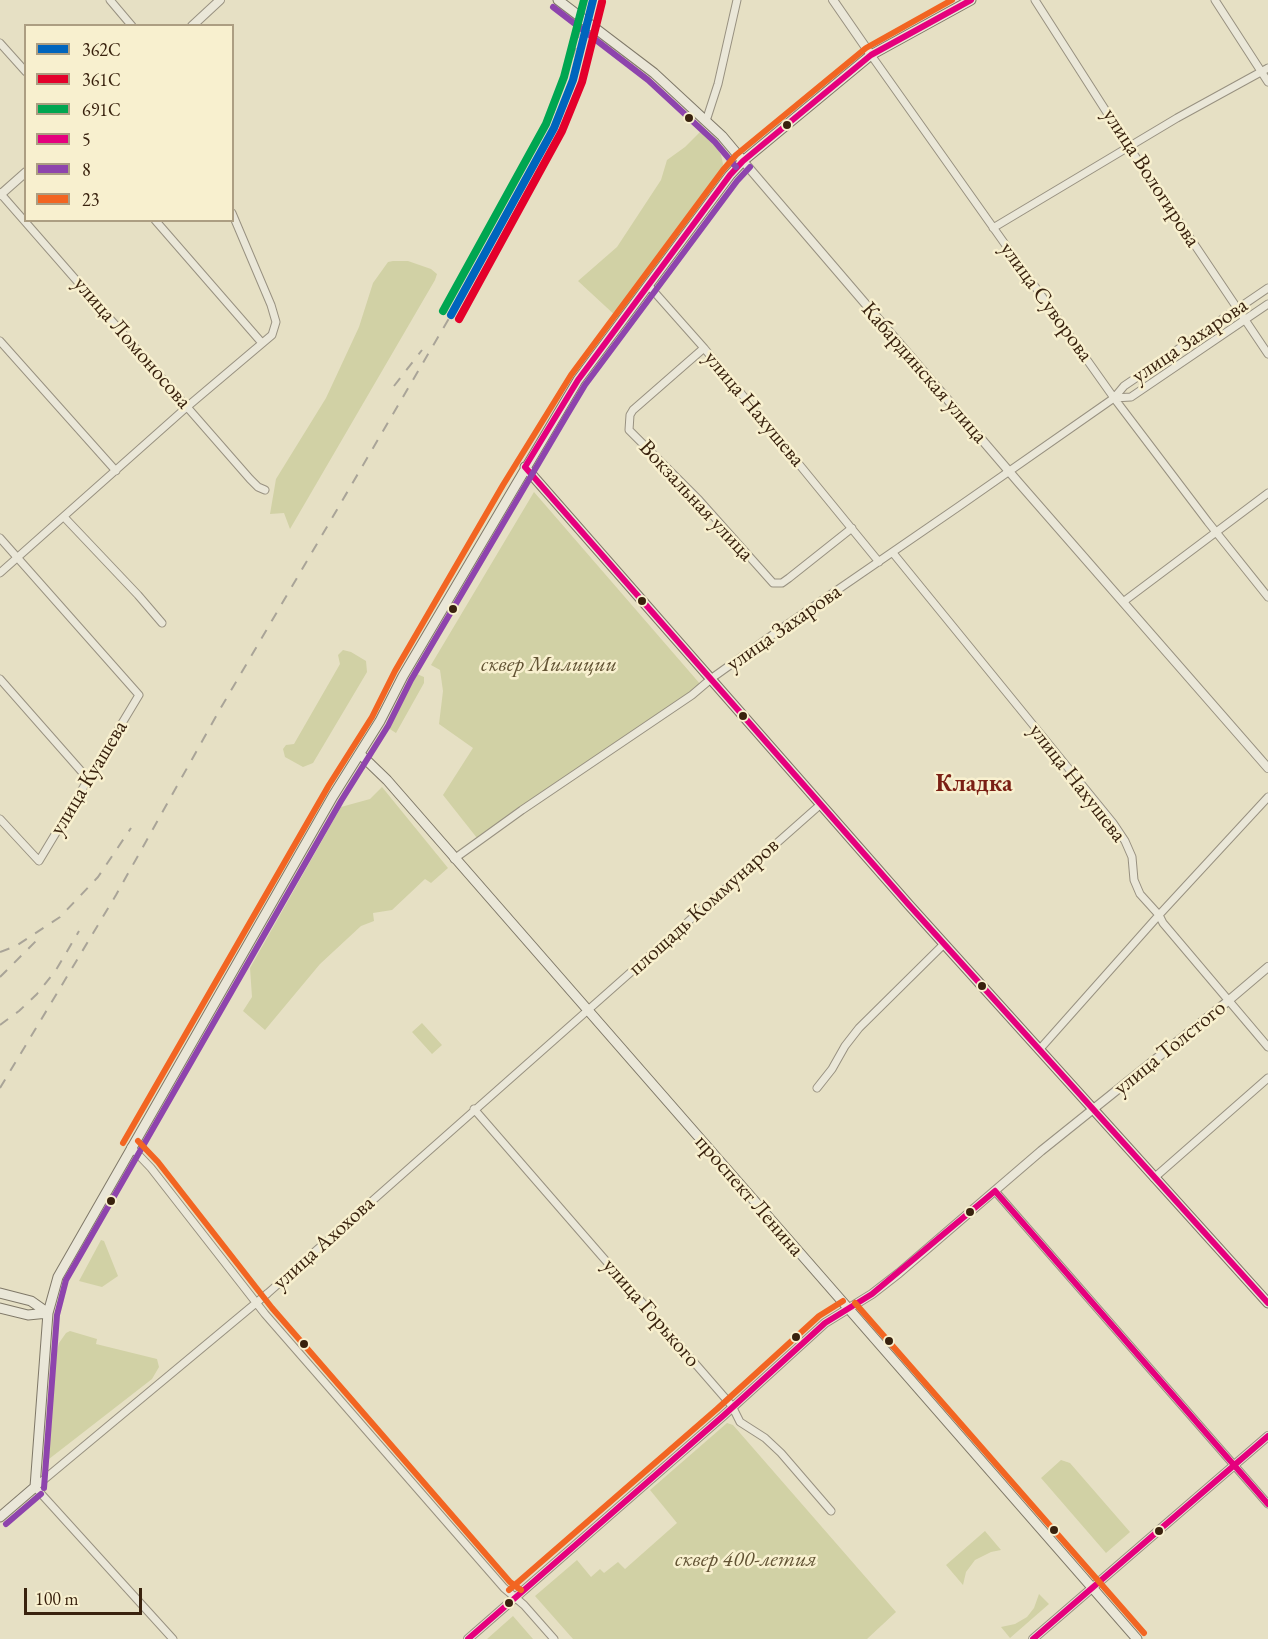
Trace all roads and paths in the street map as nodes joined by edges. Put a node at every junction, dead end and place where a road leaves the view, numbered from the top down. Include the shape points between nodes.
1 (110, 0) edge
2 (220, 0) edge
3 (558, 0) edge
4 (737, 0) edge
5 (832, 0) edge
6 (971, 0) edge
7 (1035, 0) edge
8 (1215, 0) edge
9 (130, 24) edge
10 (194, 24) edge
11 (0, 44) edge
12 (871, 55) junction
13 (1264, 69) edge
14 (24, 70) edge
15 (1268, 82) edge
16 (706, 121) junction
17 (1130, 147) junction
18 (743, 161) junction
19 (24, 174) edge
20 (0, 194) edge
21 (234, 218) edge
22 (24, 221) edge
23 (25, 222) edge
24 (157, 222) edge
25 (993, 228) junction
26 (649, 286) junction
27 (1268, 288) edge
28 (1268, 304) edge
29 (1237, 309) junction
30 (1245, 320) junction
31 (0, 341) edge
32 (262, 343) junction
33 (704, 348) junction
34 (1268, 354) edge
35 (1114, 398) junction
36 (188, 406) junction
37 (525, 467) junction
38 (116, 471) junction
39 (1009, 471) junction
40 (266, 490) dead end
41 (1268, 493) edge
42 (64, 517) junction
43 (852, 528) junction
44 (1216, 532) junction
45 (0, 538) edge
46 (893, 553) junction
47 (17, 558) junction
48 (879, 562) junction
49 (0, 573) edge
50 (1268, 597) edge
51 (1123, 602) junction
52 (162, 623) dead end
53 (712, 678) junction
54 (0, 679) edge
55 (360, 754) junction
56 (1268, 768) edge
57 (89, 780) junction
58 (1268, 797) edge
59 (820, 804) junction
60 (0, 819) edge
61 (454, 859) junction
62 (1159, 915) junction
63 (944, 944) junction
64 (1268, 967) edge
65 (1228, 1001) junction
66 (587, 1010) junction
67 (1268, 1047) edge
68 (1039, 1050) junction
69 (1268, 1078) edge
70 (817, 1088) dead end
71 (474, 1109) junction
72 (1092, 1109) junction
73 (131, 1147) junction
74 (1154, 1178) junction
75 (995, 1191) junction
76 (0, 1293) edge
77 (257, 1302) junction
78 (1268, 1303) edge
79 (0, 1308) edge
80 (848, 1310) junction
81 (48, 1313) junction
82 (732, 1406) junction
83 (1268, 1436) edge
84 (1234, 1465) junction
85 (35, 1487) junction
86 (1268, 1504) edge
87 (831, 1511) dead end
88 (0, 1517) edge
89 (1092, 1588) junction
90 (515, 1597) junction
91 (172, 1639) edge
92 (468, 1639) edge
93 (554, 1639) edge
94 (1033, 1639) edge
95 (1137, 1639) edge

1 - 9 street
2 - 10 street
3 - 16 main road, Кабардинская улица via 654,73
4 - 16 street
5 - 12 street, улица Суворова
6 - 12 main road
7 - 17 street, улица Вологирова
8 - 13 street
11 - 14 street
12 - 18 main road
12 - 25 street, улица Суворова
13 - 15 street
13 - 17 street
16 - 18 main road, Кабардинская улица
17 - 25 street
17 - 29 street, улица Вологирова
18 - 26 main road
18 - 39 street, Кабардинская улица
19 - 20 street
20 - 22 street, улица Ломоносова
21 - 32 street via 276,322 272,335
23 - 36 street, улица Ломоносова
24 - 32 street
25 - 35 street, улица Суворова
26 - 33 street, улица Нахушева
26 - 37 main road via 578,380
27 - 29 street, улица Захарова
28 - 30 street, улица Захарова
29 - 30 street, улица Вологирова
29 - 35 street, улица Захарова via 1124,386
30 - 34 street, улица Вологирова
30 - 35 street, улица Захарова via 1131,397
31 - 38 street
32 - 36 street
33 - 43 street, улица Нахушева
33 - 43 street, Вокзальная улица via 633,410 629,430 773,583 782,583
35 - 39 street, улица Захарова
35 - 44 street, улица Суворова
36 - 38 street
36 - 40 street, улица Ломоносова via 250,479
37 - 53 main road
37 - 55 main road
38 - 42 street
39 - 46 street, улица Захарова
39 - 51 street, Кабардинская улица
41 - 44 street
42 - 47 street
42 - 52 street
43 - 48 street, улица Нахушева
44 - 50 street, улица Суворова
44 - 51 street
45 - 47 street
46 - 48 street, улица Захарова
46 - 62 street, улица Нахушева via 1113,823 1132,857 1136,887
47 - 49 street
47 - 57 street, улица Куашева via 139,695
48 - 53 street, улица Захарова
51 - 56 street, Кабардинская улица
53 - 59 main road
53 - 61 street, улица Захарова
54 - 57 street
55 - 61 main road, проспект Ленина
55 - 73 main road
57 - 60 street, улица Куашева via 39,861
58 - 62 street
59 - 63 main road
59 - 66 street, площадь Коммунаров
61 - 66 main road, проспект Ленина
62 - 65 street, улица Нахушева
62 - 68 street
63 - 68 main road
63 - 70 street via 860,1028
64 - 65 street, улица Толстого
65 - 67 street, улица Нахушева
65 - 72 street, улица Толстого
66 - 71 street, улица Ахохова
66 - 80 main road, проспект Ленина
68 - 72 main road
69 - 74 street
71 - 77 street, улица Ахохова
71 - 82 street, улица Горького
72 - 74 main road
72 - 75 street, улица Толстого
73 - 77 street
73 - 81 main road via 58,1277
74 - 78 main road
75 - 80 street, улица Толстого via 899,1273
75 - 84 street
76 - 81 main road via 30,1301
77 - 85 street, улица Ахохова
77 - 90 street
79 - 81 main road via 28,1315
80 - 82 street, улица Толстого via 825,1323
80 - 89 main road, проспект Ленина
81 - 85 main road
82 - 87 street, улица Горького via 740,1422 781,1453
82 - 90 street, улица Толстого
83 - 84 street
84 - 86 street
84 - 89 street
85 - 88 main road, улица Ахохова
85 - 91 street
89 - 94 street
89 - 95 main road, проспект Ленина
90 - 92 street, улица Толстого
90 - 93 street

